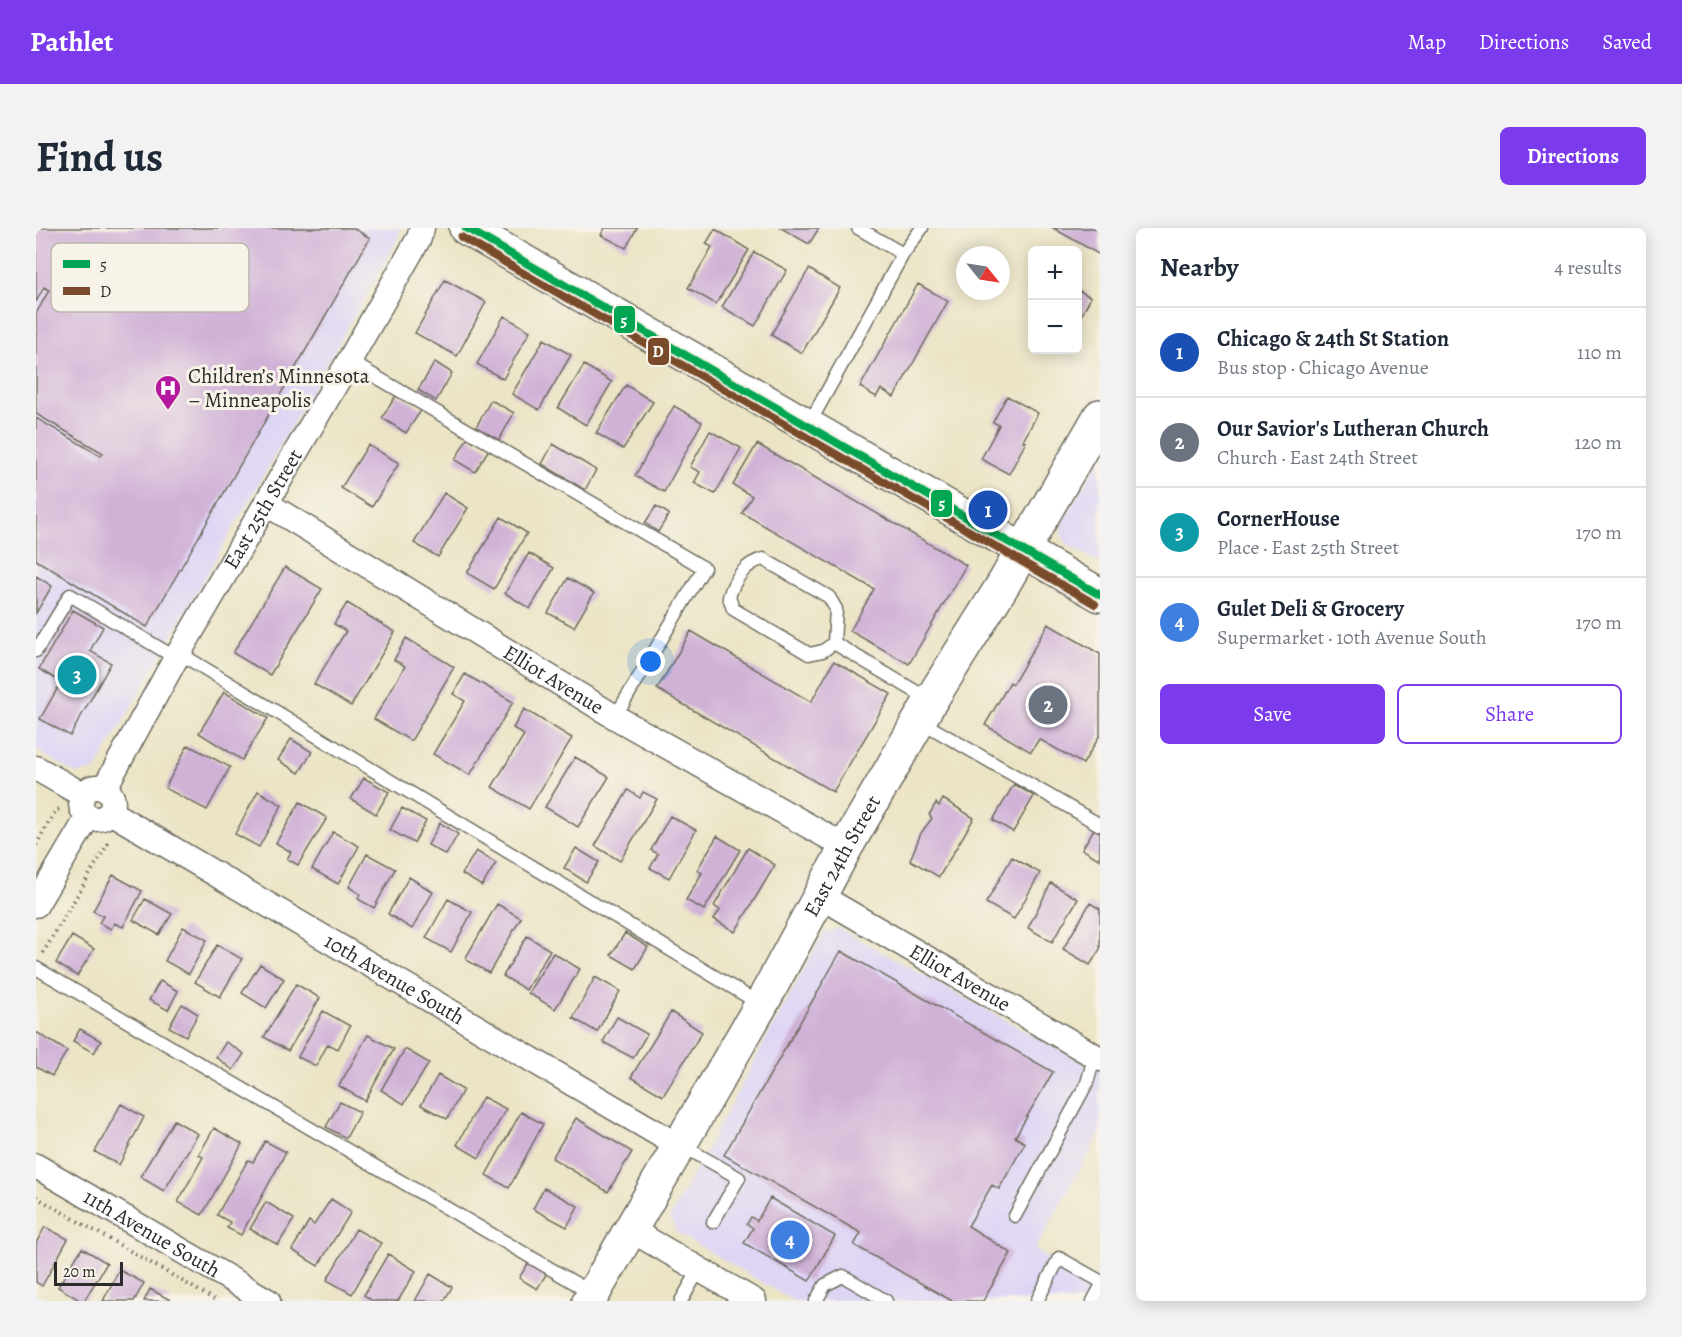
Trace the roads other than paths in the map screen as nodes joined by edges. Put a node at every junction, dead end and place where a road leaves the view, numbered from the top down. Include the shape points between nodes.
1 (422, 228) edge
2 (466, 228) edge
3 (858, 228) edge
4 (922, 228) edge
5 (903, 254) junction
6 (349, 362) junction
7 (808, 425) junction
8 (1098, 425) edge
9 (267, 504) junction
10 (1023, 550) junction
11 (1100, 595) edge
12 (834, 644) junction
13 (36, 651) edge
14 (177, 656) junction
15 (925, 710) junction
16 (615, 717) junction
17 (36, 768) edge
18 (96, 803) junction
19 (1100, 825) edge
20 (846, 847) junction
21 (820, 896) junction
22 (36, 905) edge
23 (36, 968) edge
24 (761, 1005) junction
25 (1097, 1057) edge
26 (680, 1145) junction
27 (36, 1166) edge
28 (1015, 1216) dead end
29 (713, 1222) dead end
30 (631, 1230) junction
31 (699, 1270) junction
32 (1100, 1281) edge
33 (1100, 1288) edge
34 (591, 1297) edge
35 (268, 1301) edge
36 (681, 1301) edge
37 (753, 1301) edge
38 (816, 1301) edge
39 (886, 1301) edge
40 (1037, 1301) edge
41 (1093, 1301) edge

1 - 6 street, East 25th Street
2 - 7 street
3 - 5 lane
4 - 5 lane
5 - 7 lane
6 - 9 street, East 25th Street
6 - 16 lane via 704,568
7 - 10 street
8 - 10 street, East 24th Street
9 - 14 street, East 25th Street
9 - 16 street, Elliot Avenue
10 - 11 street
10 - 15 street, East 24th Street
12 - 12 lane via 836,609 829,597 763,559 747,567 734,583 729,597 738,613 809,654
12 - 15 lane
13 - 14 lane via 69,595
14 - 18 street, East 25th Street
14 - 24 lane
15 - 19 lane
15 - 20 street, East 24th Street
16 - 20 street, Elliot Avenue
17 - 18 street, 10th Avenue South
18 - 22 street, East 25th Street
18 - 26 street, 10th Avenue South
20 - 21 street, East 24th Street
21 - 24 street, East 24th Street
21 - 25 street, Elliot Avenue
23 - 34 lane
24 - 26 street, East 24th Street
25 - 28 lane via 1087,1083
26 - 29 lane via 739,1178
26 - 30 street, East 24th Street
27 - 35 street, 11th Avenue South
30 - 31 street
30 - 34 street, East 24th Street
31 - 36 lane
31 - 37 street
32 - 40 lane via 1059,1258
33 - 41 lane
38 - 39 lane via 825,1285 843,1276

